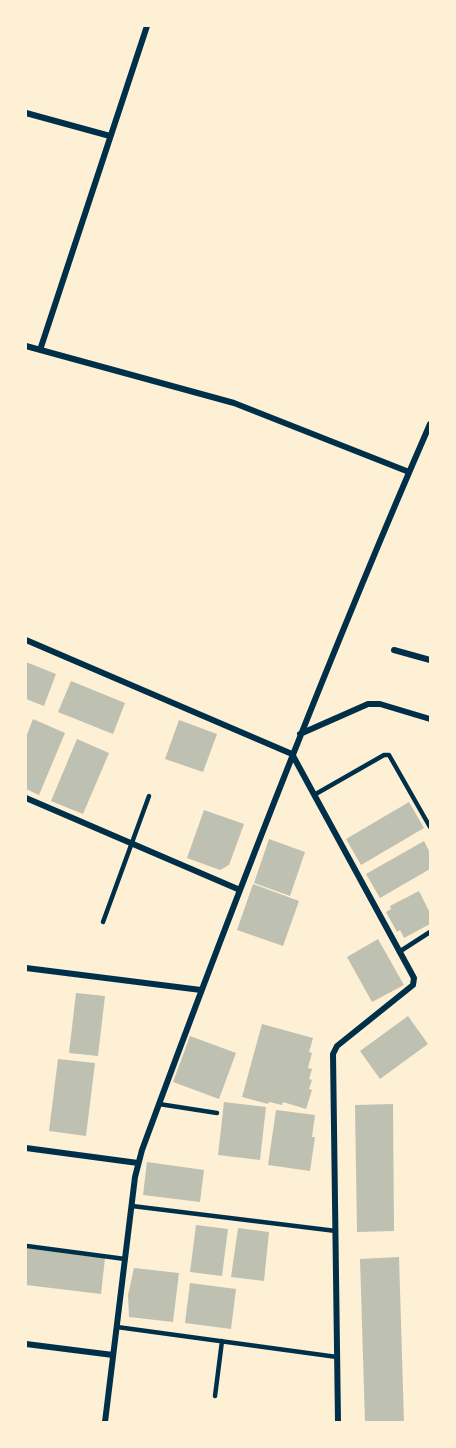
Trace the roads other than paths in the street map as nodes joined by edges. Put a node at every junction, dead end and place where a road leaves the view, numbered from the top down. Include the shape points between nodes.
1 (147, 26) edge
2 (26, 113) edge
3 (110, 136) junction
4 (26, 346) edge
5 (40, 351) junction
6 (430, 424) edge
7 (410, 472) junction
8 (26, 640) edge
9 (394, 650) dead end
10 (430, 660) edge
11 (430, 719) edge
12 (300, 734) junction
13 (292, 754) junction
14 (314, 795) junction
15 (149, 796) dead end
16 (26, 798) edge
17 (430, 827) edge
18 (131, 844) junction
19 (240, 890) junction
20 (103, 922) dead end
21 (430, 932) edge
22 (399, 952) junction
23 (26, 968) edge
24 (201, 990) junction
25 (159, 1104) junction
26 (217, 1113) dead end
27 (26, 1148) edge
28 (138, 1163) junction
29 (132, 1206) junction
30 (336, 1231) junction
31 (27, 1246) dead end
32 (125, 1259) junction
33 (117, 1327) junction
34 (222, 1341) junction
35 (26, 1344) edge
36 (113, 1355) junction
37 (338, 1357) junction
38 (214, 1396) dead end
39 (105, 1422) edge
40 (338, 1422) edge

1 - 3 street
2 - 3 street
3 - 5 street
4 - 5 street
5 - 7 street via 234,403
6 - 7 street
7 - 12 street
8 - 13 street
9 - 10 street
11 - 12 street via 368,704
12 - 13 street
13 - 14 street
13 - 19 street
14 - 17 lane via 389,755
14 - 22 street
15 - 18 lane
16 - 18 street
18 - 19 street
18 - 20 lane
19 - 24 street
21 - 22 lane
22 - 30 street via 414,984 337,1046 333,1054
23 - 24 street
24 - 25 street
25 - 26 lane
25 - 28 street
27 - 28 street
28 - 29 street
29 - 30 lane
29 - 32 street
30 - 37 street
31 - 32 lane
32 - 33 street
33 - 34 lane
33 - 36 street
34 - 37 lane
34 - 38 lane
35 - 36 street
36 - 39 street
37 - 40 street

